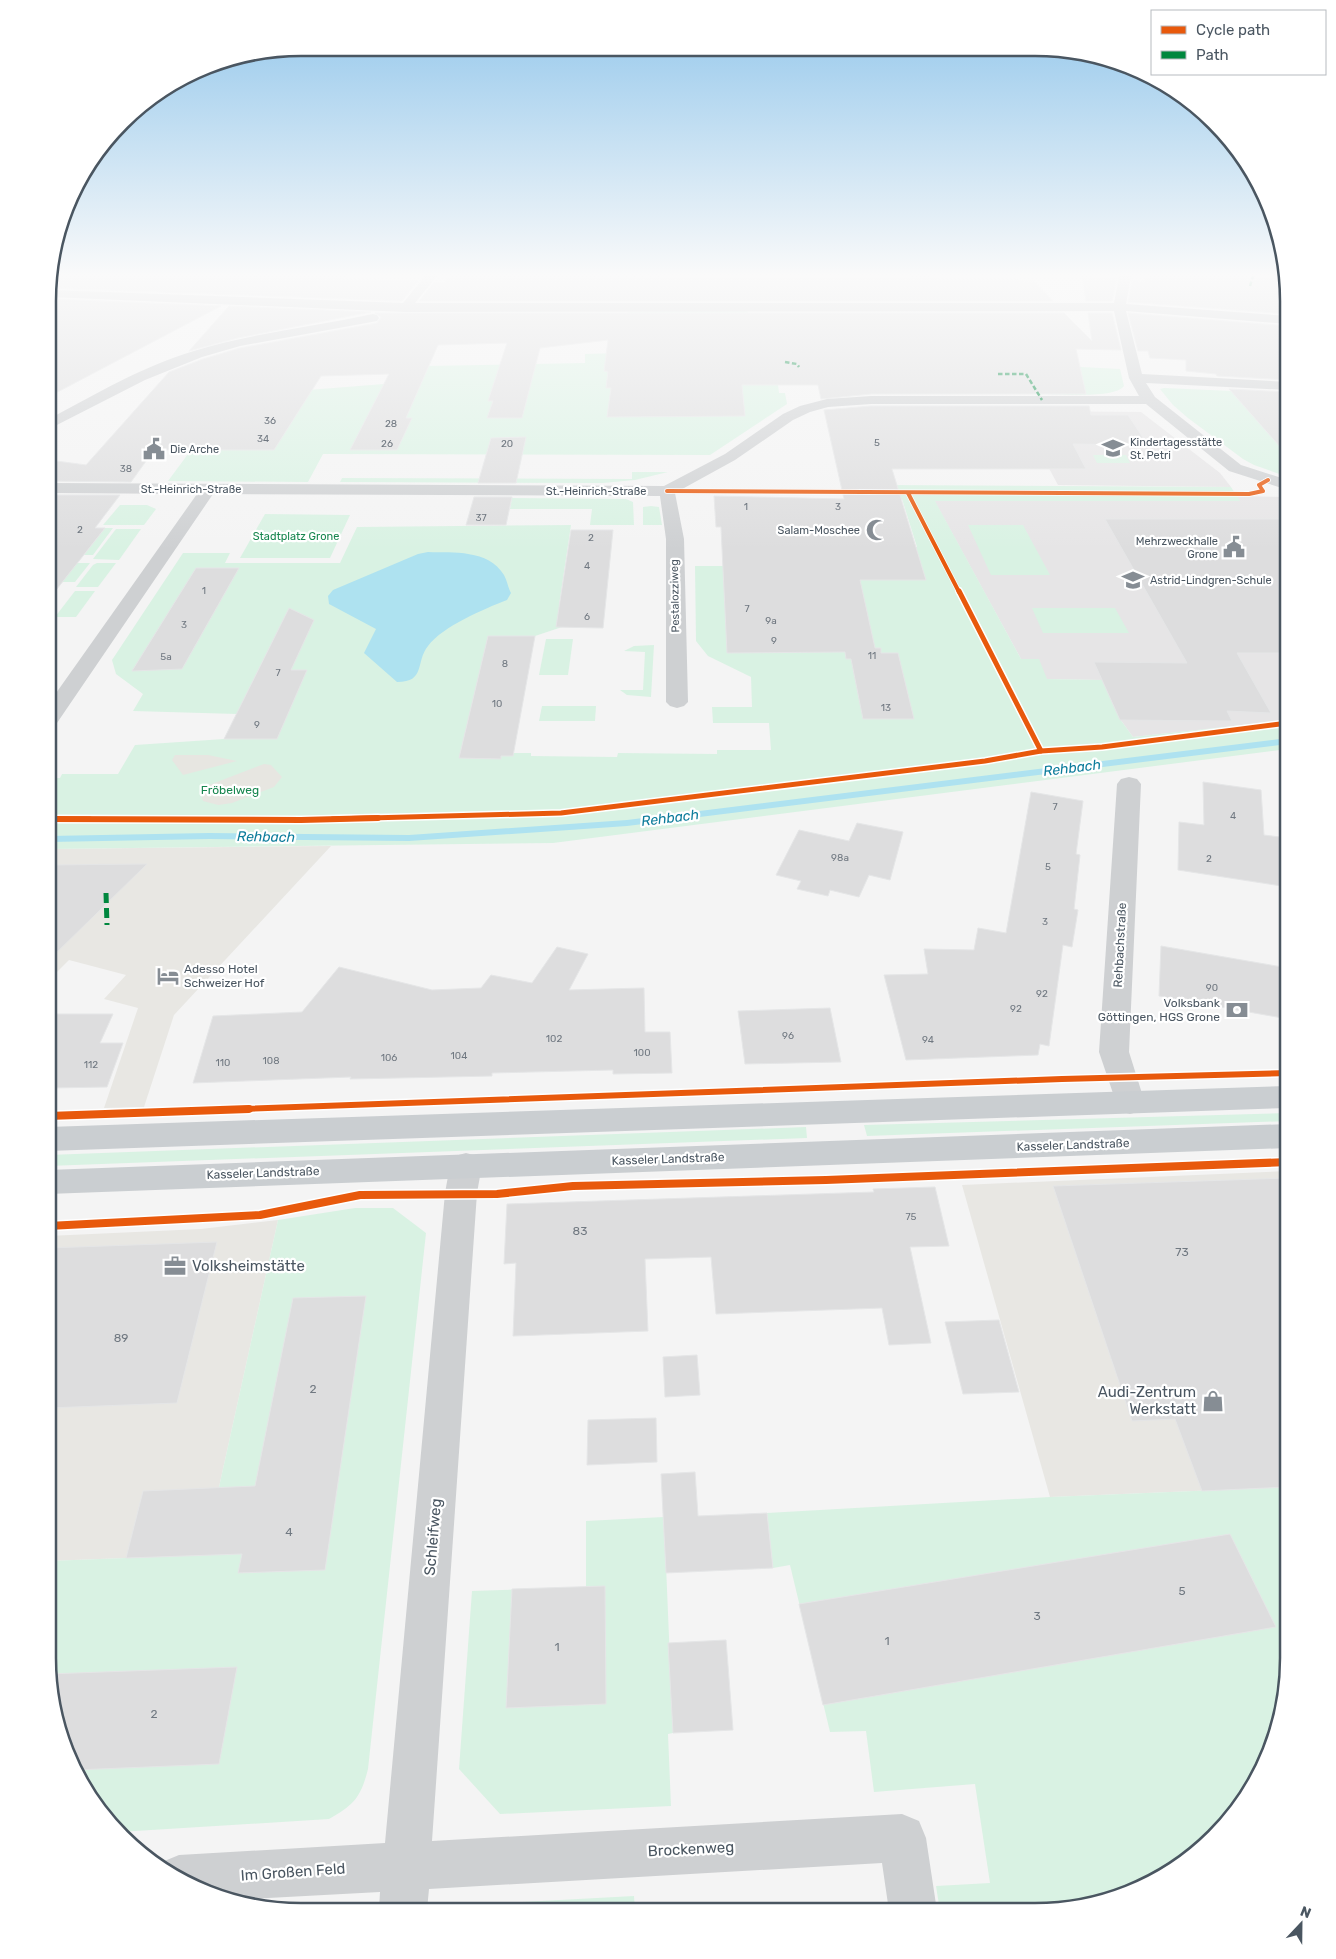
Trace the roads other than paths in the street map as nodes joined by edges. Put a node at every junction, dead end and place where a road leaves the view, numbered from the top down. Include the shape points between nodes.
1 (163, 367) edge
2 (1133, 367) edge
3 (1136, 378) junction
4 (1280, 386) edge
5 (1149, 400) junction
6 (56, 422) edge
7 (1280, 482) edge
8 (56, 488) edge
9 (208, 489) junction
10 (667, 491) junction
11 (677, 702) dead end
12 (56, 708) edge
13 (1129, 784) dead end
14 (1280, 1097) edge
15 (1130, 1103) junction
16 (1280, 1136) edge
17 (56, 1139) edge
18 (466, 1165) junction
19 (56, 1182) edge
20 (407, 1864) junction
21 (193, 1878) edge
22 (404, 1903) edge
23 (912, 1903) edge

1 - 6 street
2 - 3 street
3 - 4 street
3 - 5 street
5 - 7 street via 1235,468
5 - 10 street, St.-Heinrich-Straße via 871,400 827,404 788,417 730,456
8 - 9 street, St.-Heinrich-Straße
9 - 10 street, St.-Heinrich-Straße
9 - 12 street
10 - 11 street, Pestalozziweg via 675,539
13 - 15 street, Rehbachstraße via 1114,1052
14 - 15 main road
15 - 17 main road
16 - 18 main road, Kasseler Landstraße
18 - 19 main road, Kasseler Landstraße
18 - 20 street, Schleifweg via 461,1193
20 - 21 street, Im Großen Feld
20 - 22 street, Schleifweg
20 - 23 street, Brockenweg via 902,1838

